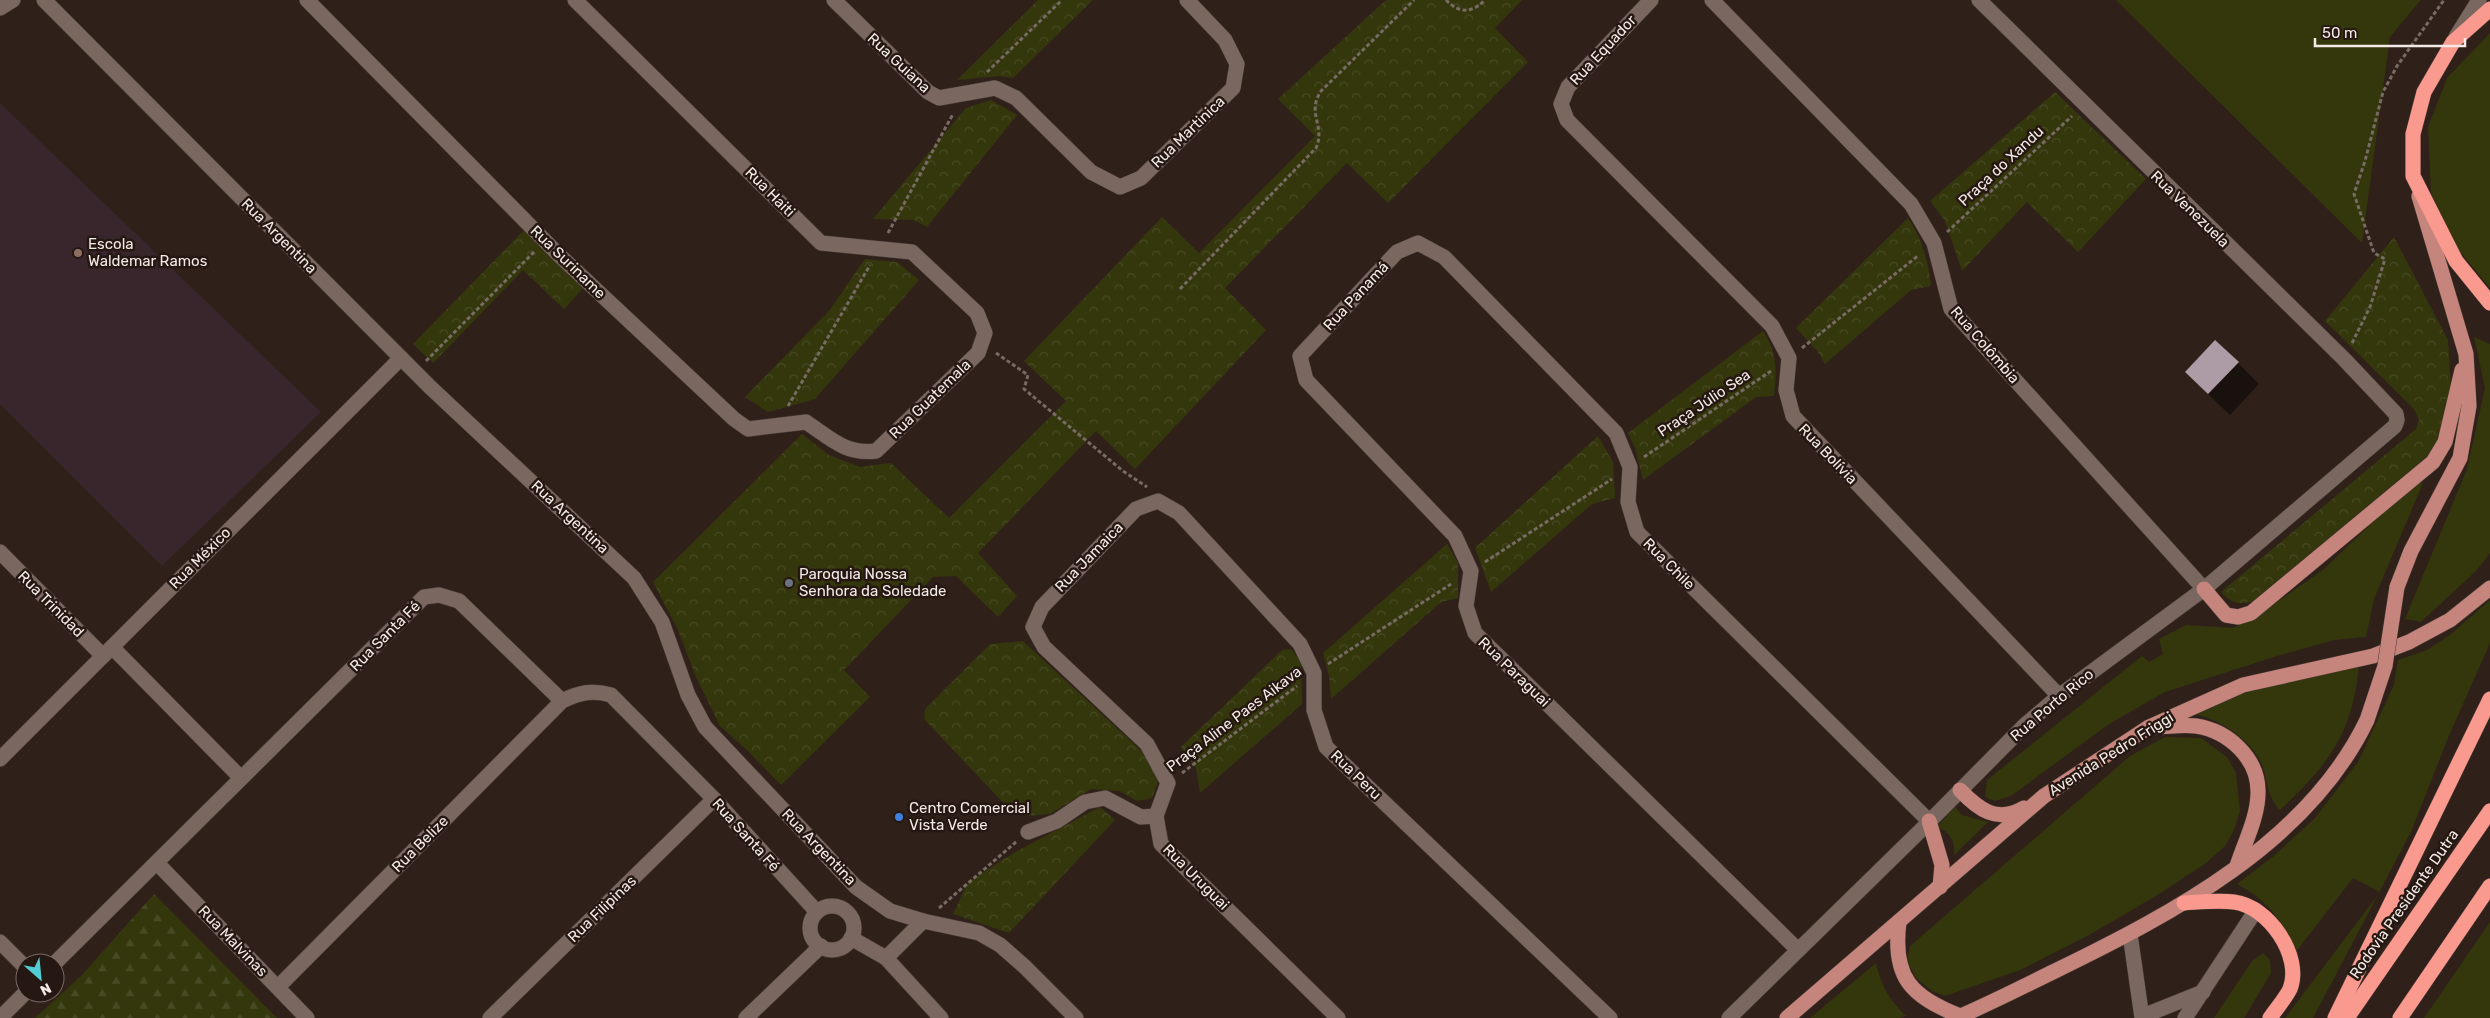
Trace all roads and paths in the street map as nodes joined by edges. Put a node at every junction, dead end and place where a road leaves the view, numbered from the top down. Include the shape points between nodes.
1 (13, 0) edge
2 (44, 0) edge
3 (307, 0) edge
4 (575, 0) edge
5 (834, 0) edge
6 (1062, 0) edge
7 (1187, 0) edge
8 (1414, 0) edge
9 (1446, 0) edge
10 (1485, 0) edge
11 (1651, 0) edge
12 (1712, 0) edge
13 (1979, 0) edge
14 (2444, 0) edge
15 (2479, 0) edge
16 (0, 8) edge
17 (2490, 8) edge
18 (2452, 42) junction
19 (986, 73) dead end
20 (2084, 105) junction
21 (2413, 176) junction
22 (1120, 187) joint
23 (546, 241) junction
24 (1418, 243) joint
25 (1934, 243) junction
26 (1180, 289) dead end
27 (2490, 303) edge
28 (985, 333) junction
29 (2466, 354) junction
30 (400, 358) junction
31 (1789, 358) junction
32 (2344, 360) junction
33 (415, 372) junction
34 (2397, 420) joint
35 (863, 453) joint
36 (1630, 467) junction
37 (1158, 501) junction
38 (0, 552) edge
39 (1471, 571) junction
40 (2490, 588) edge
41 (2204, 589) junction
42 (107, 652) junction
43 (1314, 673) junction
44 (2059, 696) junction
45 (2490, 699) edge
46 (562, 701) junction
47 (2149, 727) junction
48 (0, 759) edge
49 (241, 778) junction
50 (1168, 783) junction
51 (1960, 790) junction
52 (2044, 796) junction
53 (714, 799) junction
54 (2490, 811) edge
55 (1156, 816) junction
56 (1929, 821) junction
57 (1028, 832) joint
58 (157, 863) junction
59 (2237, 866) junction
60 (2490, 886) edge
61 (856, 887) junction
62 (1940, 887) junction
63 (2184, 903) junction
64 (843, 909) junction
65 (2256, 910) junction
66 (817, 912) junction
67 (923, 921) junction
68 (1899, 922) junction
69 (2130, 934) junction
70 (851, 938) junction
71 (0, 942) edge
72 (821, 946) junction
73 (1798, 950) junction
74 (65, 953) edge
75 (15, 957) edge
76 (886, 958) junction
77 (278, 987) junction
78 (2203, 992) junction
79 (15, 1003) edge
80 (1959, 1017) edge
81 (2142, 1017) edge
82 (0, 1018) edge
83 (307, 1018) edge
84 (490, 1018) edge
85 (746, 1018) edge
86 (941, 1018) edge
87 (1076, 1018) edge
88 (1338, 1018) edge
89 (1610, 1018) edge
90 (1729, 1018) edge
91 (1787, 1018) edge
92 (2185, 1018) edge
93 (2270, 1018) edge
94 (2335, 1018) edge
95 (2347, 1018) edge
96 (2400, 1018) edge

1 - 16 street
2 - 30 street, Rua Argentina
3 - 23 street, Rua Suriname
4 - 28 street, Rua Haiti via 821,243 912,252 977,314
5 - 22 street, Rua Guiana via 928,92 939,98 995,88 1016,98 1090,172
6 - 19 path
7 - 22 street, Rua Martinica via 1225,40 1237,64 1233,88 1141,178
8 - 26 path via 1318,96 1314,110 1320,136 1316,148
9 - 10 path via 1454,9 1463,10 1476,8
11 - 31 street, Rua Equador via 1568,87 1562,104 1567,120 1772,326
12 - 25 street, Rua Colômbia via 1911,204
13 - 20 street, Rua Venezuela
14 - 32 path via 2397,66 2383,92 2366,161 2354,194 2374,253 2385,259 2370,307
15 - 18 street
17 - 18 highway
18 - 21 highway via 2424,92 2413,134
20 - 25 path, Praça do Xandu
20 - 32 street, Rua Venezuela
21 - 27 highway via 2456,261
21 - 29 main road
23 - 33 path
23 - 35 street, Rua Suriname via 748,430 806,422 846,449
24 - 36 street, Rua Chile via 1444,257 1616,433
24 - 39 street, Rua Panamá via 1397,252 1300,356 1306,380 1455,536
25 - 31 path, Praça do Xandu
25 - 41 street, Rua Colômbia via 1951,309
28 - 35 street, Rua Guatemala via 978,353 876,451
28 - 37 path via 992,350 1028,375 1024,389 1123,471 1143,483
29 - 41 main road via 2445,442 2434,462 2251,613 2238,617 2226,615
29 - 59 main road, bridge via 2469,406 2460,458 2411,551 2397,587 2385,666 2367,720 2341,766 2314,799 2282,831
30 - 33 street, Rua Argentina
30 - 42 street, Rua México
31 - 36 path, Praça Júlio Sea
31 - 44 street, Rua Bolívia via 1786,390 1792,416
32 - 34 street, Rua Venezuela via 2396,414
33 - 61 street, Rua Argentina via 634,578 662,622 688,695 705,727
34 - 41 street, Rua Porto Rico via 2395,426
36 - 39 path, Praça Júlio Sea
36 - 56 street, Rua Chile via 1628,502 1637,532
37 - 43 street, Rua Peru via 1179,513 1300,644
37 - 50 street, Rua Jamaica via 1136,509 1042,607 1034,627 1044,648 1147,744
38 - 42 street, Rua Trinidad
39 - 43 path, Praça Aline Paes Aikava
39 - 73 street, Rua Paraguai via 1466,606 1475,633
40 - 47 main road, Avenida Pedro Friggi via 2450,620 2410,642 2372,656 2243,685
41 - 44 street, Rua Porto Rico
42 - 48 street, Rua México
42 - 49 street, Rua Trinidad
43 - 50 path, Praça Aline Paes Aikava
43 - 89 street, Rua Peru via 1314,710 1326,747
44 - 51 street, Rua Porto Rico
45 - 94 highway
46 - 49 street, Rua Santa Fé via 459,601 439,595 424,597
46 - 53 street, Rua Santa Fé via 579,693 595,691 611,695
46 - 77 street, Rua Belize
47 - 52 main road, Avenida Pedro Friggi
47 - 59 main road via 2196,726 2218,734 2240,748 2254,768 2258,793
49 - 58 street, Rua Santa Fé
50 - 55 street
51 - 52 main road via 1977,807 2001,816 2017,812
51 - 56 street, Rua Porto Rico
52 - 62 main road, Avenida Pedro Friggi
53 - 66 street, Rua Santa Fé
53 - 84 street, Rua Filipinas
54 - 95 highway, Rodovia Presidente Dutra
55 - 57 street via 1141,817 1105,798 1085,802 1058,822
55 - 88 street, Rua Uruguai via 1161,844
56 - 62 main road via 1942,865
56 - 73 street, Rua Porto Rico
57 - 67 path
58 - 74 street, Rua Santa Fé
58 - 77 street, Rua Malvinas
59 - 63 main road
60 - 96 highway
61 - 64 street
61 - 67 street, Rua Argentina via 890,911
62 - 68 main road, Avenida Pedro Friggi
63 - 65 highway via 2235,902
63 - 69 main road
64 - 66 street via 830,906
64 - 70 street via 854,926
65 - 78 street
65 - 93 highway via 2274,925 2292,962 2290,988
66 - 72 street via 810,930 815,942
67 - 76 street
67 - 87 street, Rua Argentina via 979,933 1000,945
68 - 80 main road via 1897,941 1901,969 1911,987 1930,1003
68 - 91 main road, Avenida Pedro Friggi
69 - 80 main road
69 - 81 street
70 - 72 street via 834,950
70 - 76 street
71 - 75 street
72 - 85 street
73 - 90 street, Rua Porto Rico
76 - 86 street
77 - 83 street, Rua Malvinas
78 - 81 street
78 - 92 street
79 - 82 street

